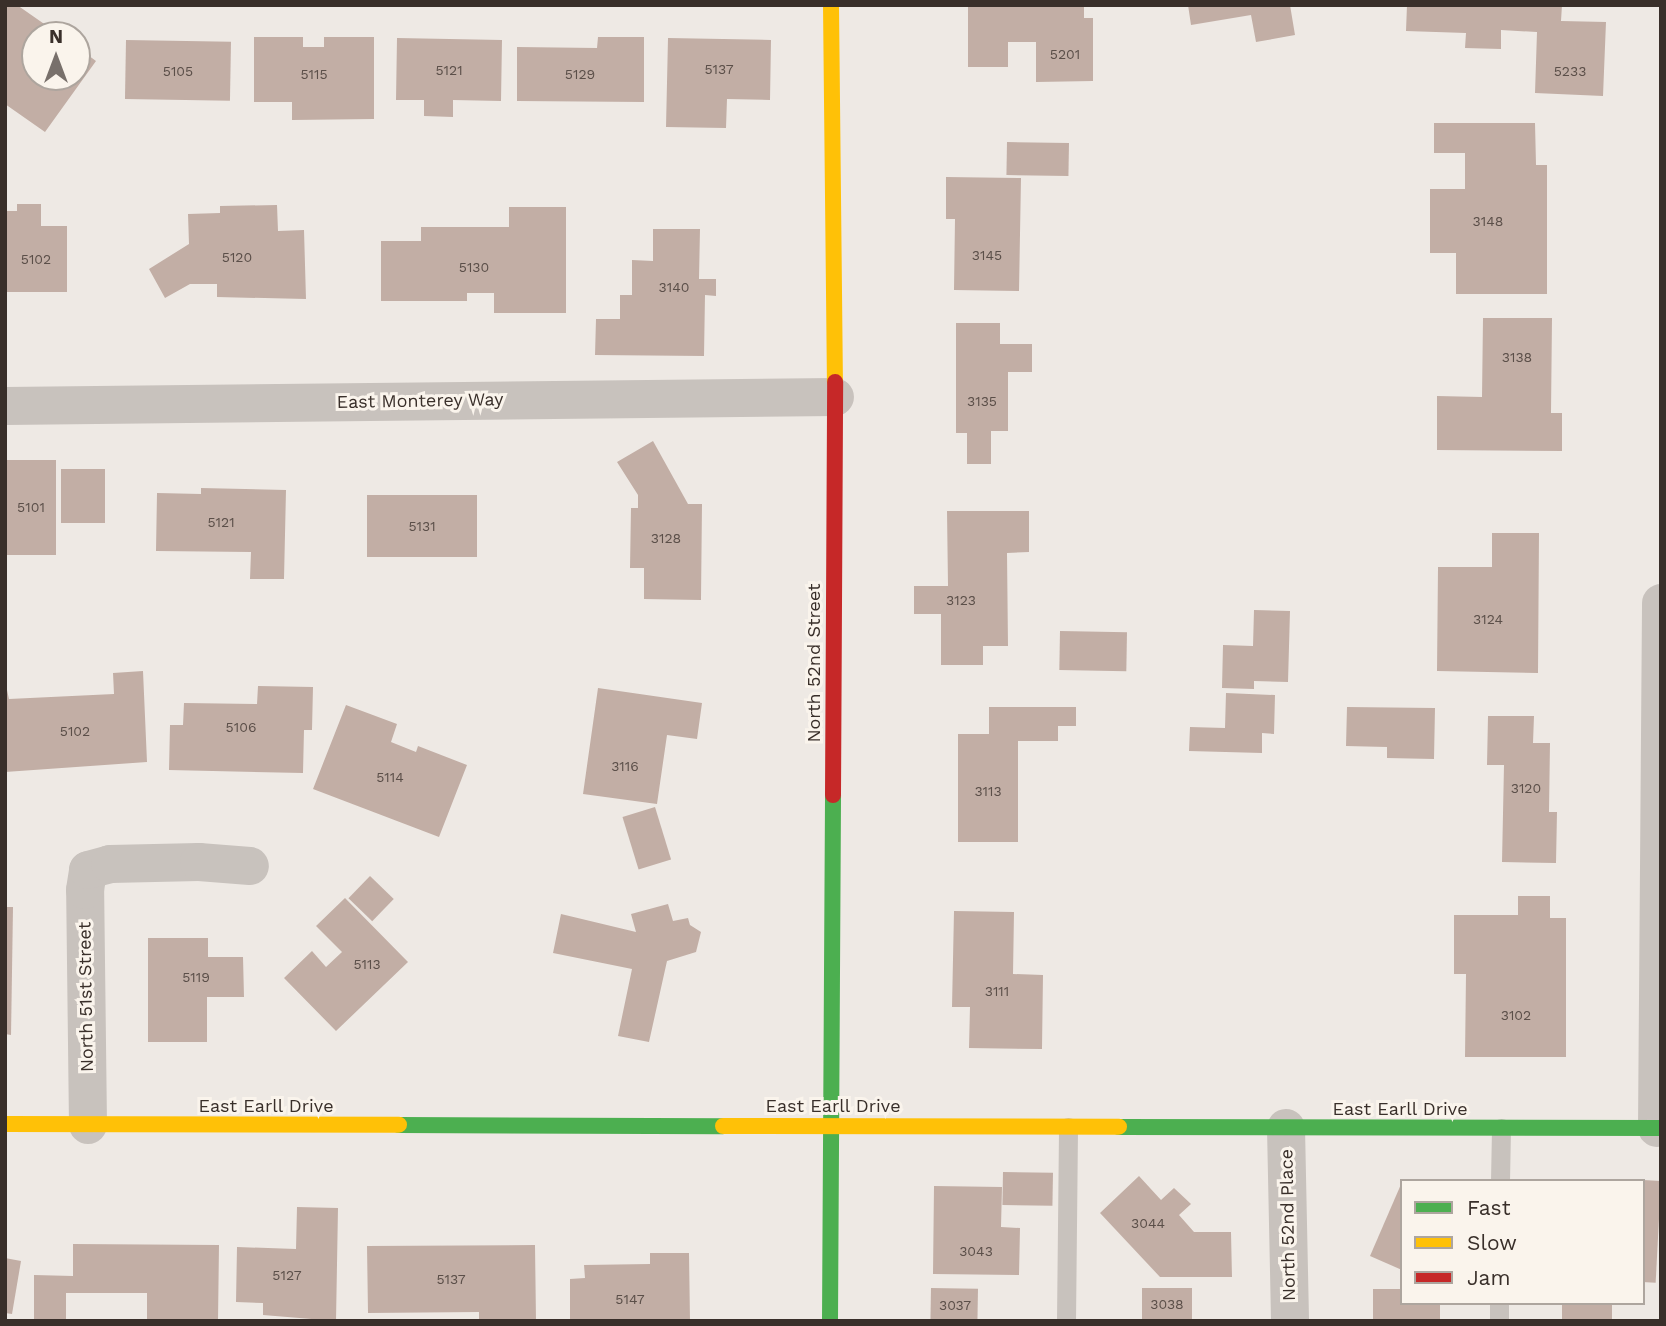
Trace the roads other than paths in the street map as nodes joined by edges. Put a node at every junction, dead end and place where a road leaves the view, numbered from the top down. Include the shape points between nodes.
1 (831, 5) edge
2 (835, 397) junction
3 (5, 406) edge
4 (1661, 603) edge
5 (250, 866) dead end
6 (5, 1124) edge
7 (88, 1125) junction
8 (830, 1125) junction
9 (1068, 1127) junction
10 (1286, 1128) junction
11 (1501, 1128) junction
12 (1659, 1128) edge
13 (1500, 1179) edge
14 (830, 1321) edge
15 (1066, 1321) edge
16 (1290, 1321) edge

1 - 2 street, North 52nd Street
2 - 3 street, East Monterey Way
2 - 8 street, North 52nd Street
4 - 12 street
5 - 7 street, North 51st Street via 110,864 89,870 85,890
6 - 7 street, East Earll Drive
7 - 8 street, East Earll Drive
8 - 9 street, East Earll Drive
8 - 14 street, North 52nd Street
9 - 10 street, East Earll Drive
9 - 15 lane
10 - 11 street, East Earll Drive
10 - 16 street, North 52nd Place
11 - 12 street, East Earll Drive
11 - 13 lane

